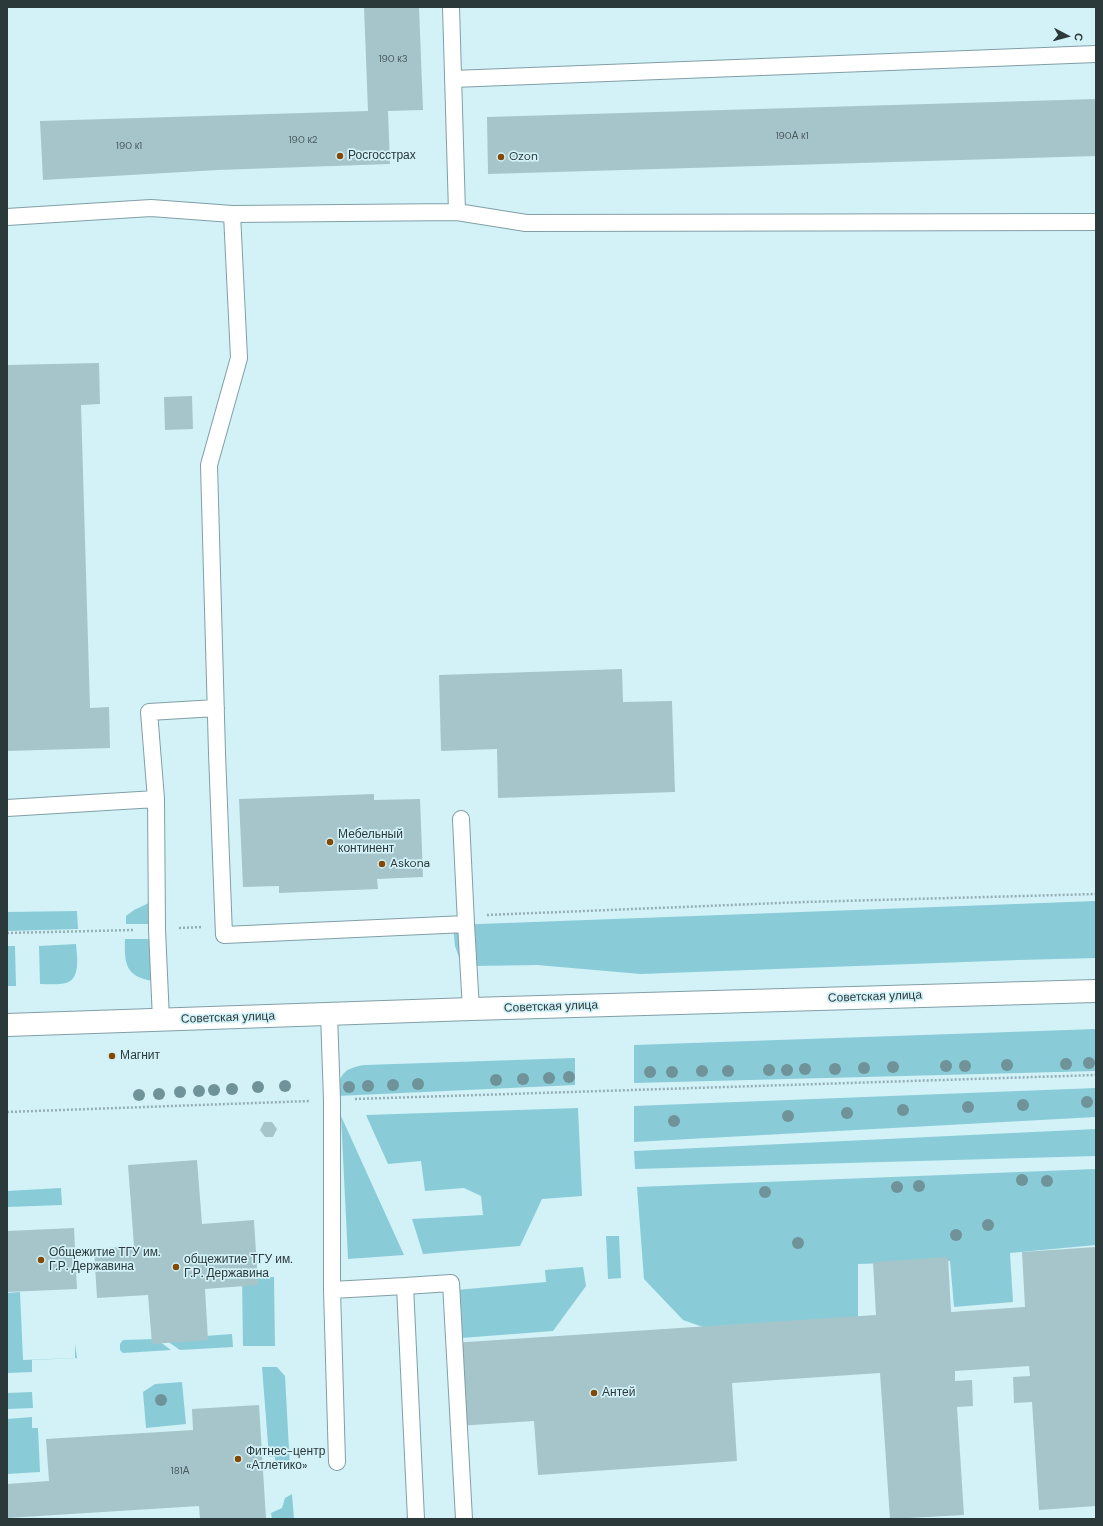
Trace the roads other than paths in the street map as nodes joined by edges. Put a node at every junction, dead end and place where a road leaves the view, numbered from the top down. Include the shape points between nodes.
1 (451, 7) edge
2 (1096, 54) edge
3 (454, 79) junction
4 (457, 212) junction
5 (232, 214) junction
6 (7, 217) edge
7 (1096, 222) edge
8 (216, 708) junction
9 (156, 799) junction
10 (7, 808) edge
11 (461, 819) dead end
12 (466, 920) junction
13 (1096, 991) edge
14 (471, 1009) junction
15 (329, 1014) junction
16 (161, 1020) junction
17 (7, 1025) edge
18 (405, 1286) junction
19 (332, 1290) junction
20 (337, 1462) dead end
21 (416, 1519) edge
22 (464, 1519) edge

1 - 3 lane
2 - 3 lane
3 - 4 lane
4 - 5 lane
4 - 7 lane via 526,223
5 - 6 lane via 151,208
5 - 8 lane via 239,358 209,465
8 - 9 lane via 149,712
8 - 12 lane via 224,935
9 - 10 lane
9 - 16 lane
11 - 12 lane
12 - 14 lane
13 - 14 main road, Советская улица
14 - 15 main road, Советская улица
15 - 16 main road, Советская улица
15 - 19 lane via 332,1100
16 - 17 main road, Советская улица
18 - 19 lane
18 - 21 lane
18 - 22 lane via 451,1283
19 - 20 lane

